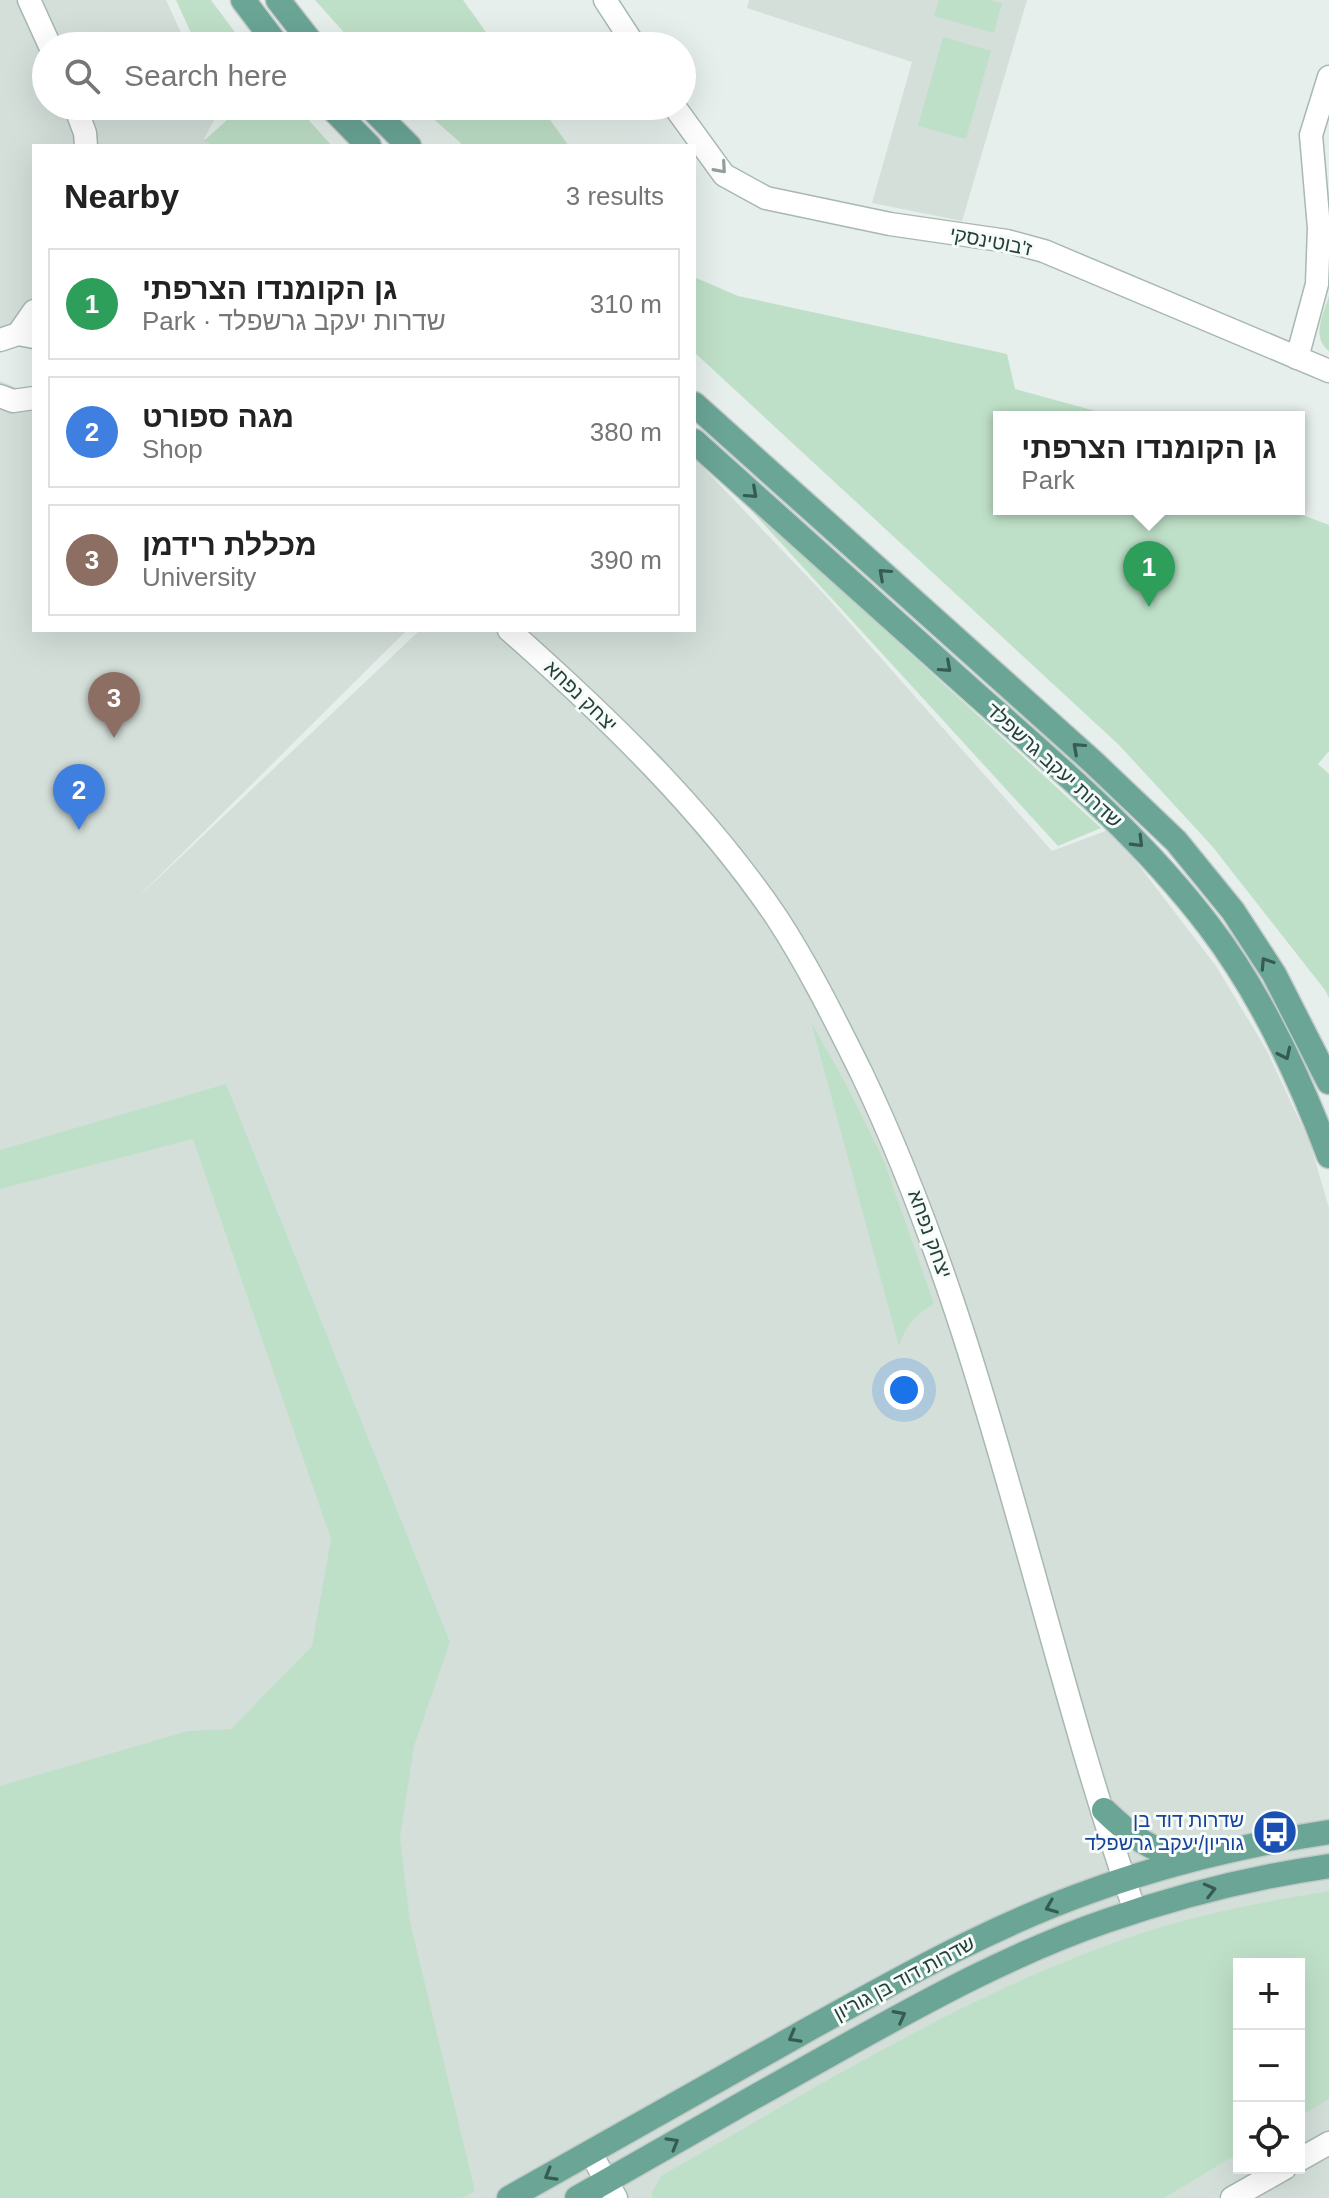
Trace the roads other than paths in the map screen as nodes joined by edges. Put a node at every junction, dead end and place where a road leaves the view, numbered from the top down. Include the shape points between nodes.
1 (29, 0) edge
2 (243, 0) edge
3 (278, 0) edge
4 (605, 0) edge
5 (44, 32) edge
6 (267, 32) edge
7 (303, 32) edge
8 (626, 32) edge
9 (1329, 77) edge
10 (80, 120) edge
11 (344, 120) edge
12 (383, 120) edge
13 (684, 120) edge
14 (86, 144) edge
15 (367, 144) edge
16 (407, 144) edge
17 (32, 313) edge
18 (12, 336) edge
19 (1297, 358) junction
20 (1329, 371) edge
21 (0, 396) edge
22 (32, 398) edge
23 (696, 406) edge
24 (696, 443) edge
25 (500, 632) edge
26 (511, 632) edge
27 (537, 655) junction
28 (1329, 1082) edge
29 (1329, 1156) edge
30 (1104, 1810) junction
31 (1329, 1832) edge
32 (1191, 1861) junction
33 (1329, 1866) edge
34 (1124, 1880) junction
35 (1135, 1911) junction
36 (1329, 2143) edge
37 (590, 2152) junction
38 (1305, 2157) edge
39 (1274, 2174) edge
40 (611, 2190) edge
41 (509, 2198) edge
42 (577, 2198) edge
43 (1232, 2198) edge

1 - 5 street
2 - 6 main road
3 - 7 main road
4 - 8 street
9 - 19 street via 1311,135 1319,228 1317,284
10 - 14 street
11 - 15 main road
12 - 16 main road
13 -> 19 street, ז'בוטינסקי via 724,175 766,198 1044,251
17 - 18 street
19 - 20 street, ז'בוטינסקי
21 - 22 street via 13,401
28 -> 23 main road, שדרות יעקב גרשפלד via 1266,962 1176,841
24 -> 29 main road, שדרות יעקב גרשפלד via 1155,859 1211,928 1250,989 1311,1108
25 - 27 street, יצחק נפחא
26 - 27 street, יצחק נפחא
27 - 30 street, יצחק נפחא via 628,742 728,855 776,917 847,1044 907,1173 953,1299
30 - 32 main road via 1141,1843
30 - 34 street, יצחק נפחא
31 - 32 main road, שדרות דוד בן גוריון
32 - 34 main road, שדרות דוד בן גוריון
35 -> 33 main road, שדרות דוד בן גוריון
34 - 35 street, יצחק נפחא
34 -> 37 main road, שדרות דוד בן גוריון via 972,1942
40 -> 35 main road, שדרות דוד בן גוריון via 951,1990 1050,1943
36 - 38 street
37 - 40 street
37 -> 41 main road, שדרות דוד בן גוריון
39 - 43 street
40 - 42 main road, שדרות דוד בן גוריון

